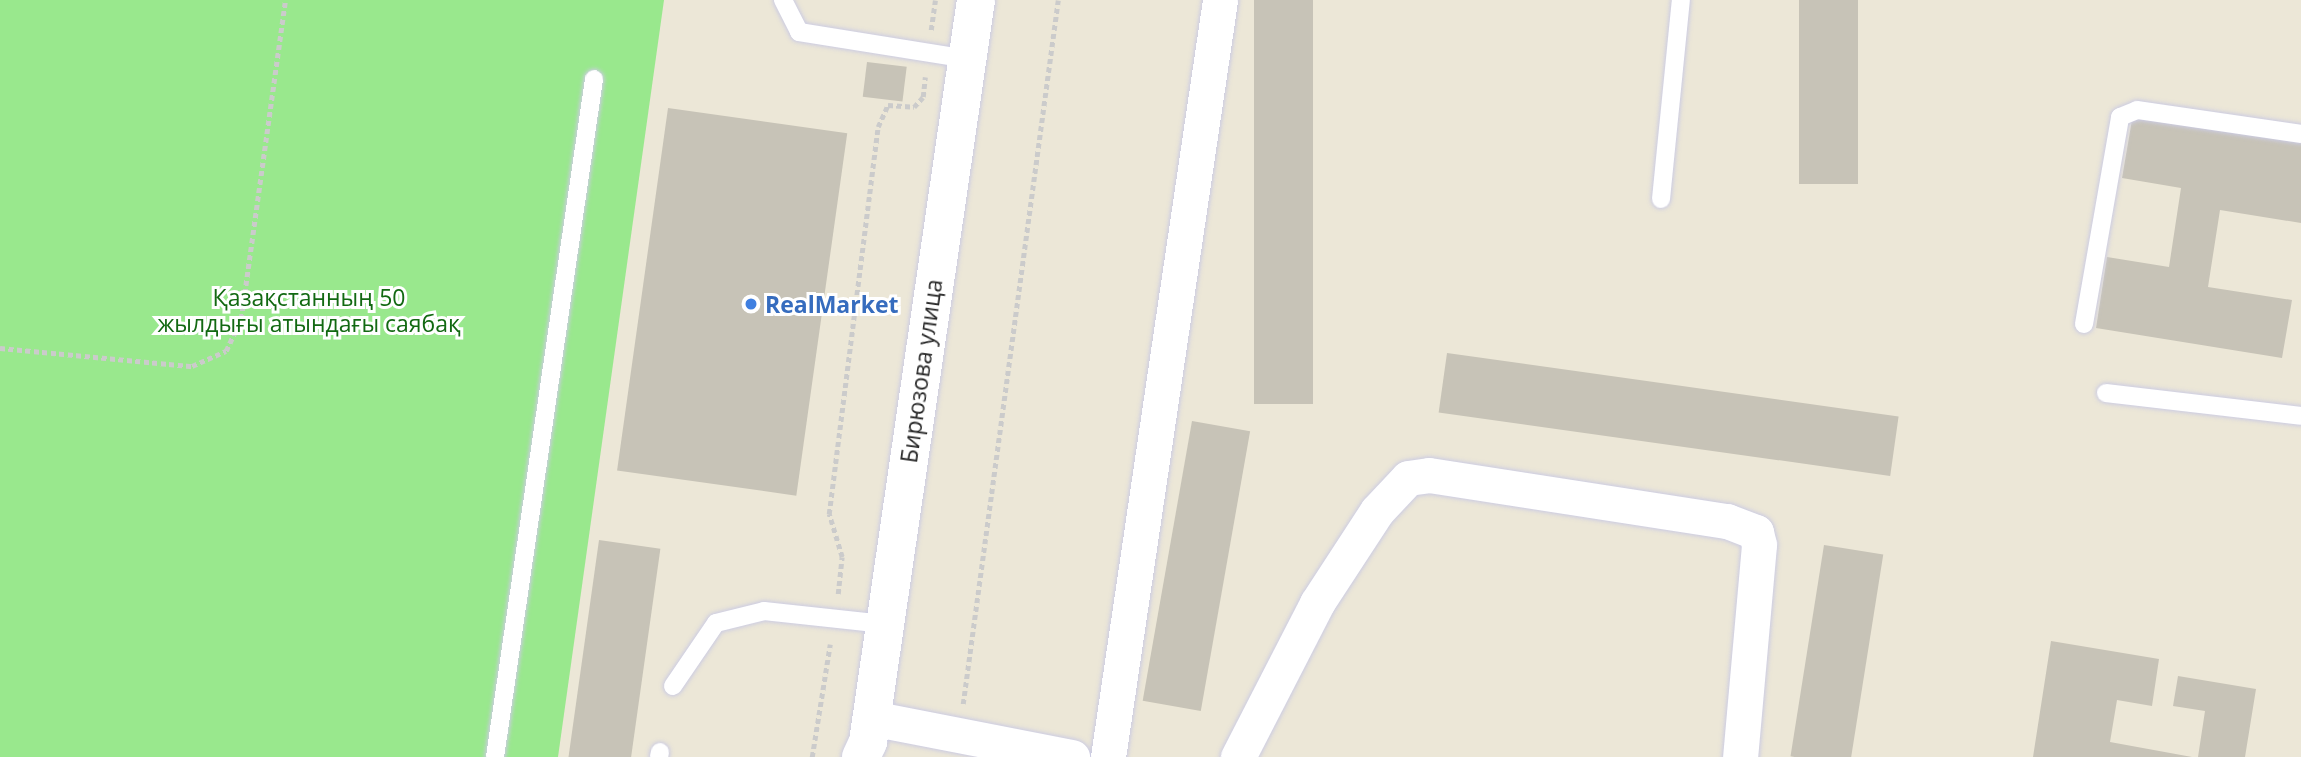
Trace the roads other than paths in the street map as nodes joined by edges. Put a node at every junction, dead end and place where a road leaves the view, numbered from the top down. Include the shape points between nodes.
1 (783, 0) edge
2 (976, 0) edge
3 (1220, 0) edge
4 (1681, 0) edge
5 (967, 59) junction
6 (594, 79) dead end
7 (2301, 134) edge
8 (1661, 199) dead end
9 (2084, 324) dead end
10 (2106, 393) dead end
11 (2301, 416) edge
12 (884, 624) junction
13 (673, 686) dead end
14 (867, 743) edge
15 (495, 757) edge
16 (1072, 757) edge
17 (1108, 757) edge
18 (1238, 757) edge
19 (1740, 757) edge

1 - 5 lane via 799,32
2 - 5 street, Бирюзова улица
3 - 17 street
4 - 8 lane
5 - 12 street, Бирюзова улица
6 - 15 lane
7 - 9 lane via 2137,110 2120,117
10 - 11 lane
12 - 13 lane via 764,611 716,623
12 - 14 street, Бирюзова улица
14 - 16 street via 959,735
18 - 19 street via 1317,603 1377,511 1408,478 1429,475 1727,521 1755,532 1759,545

